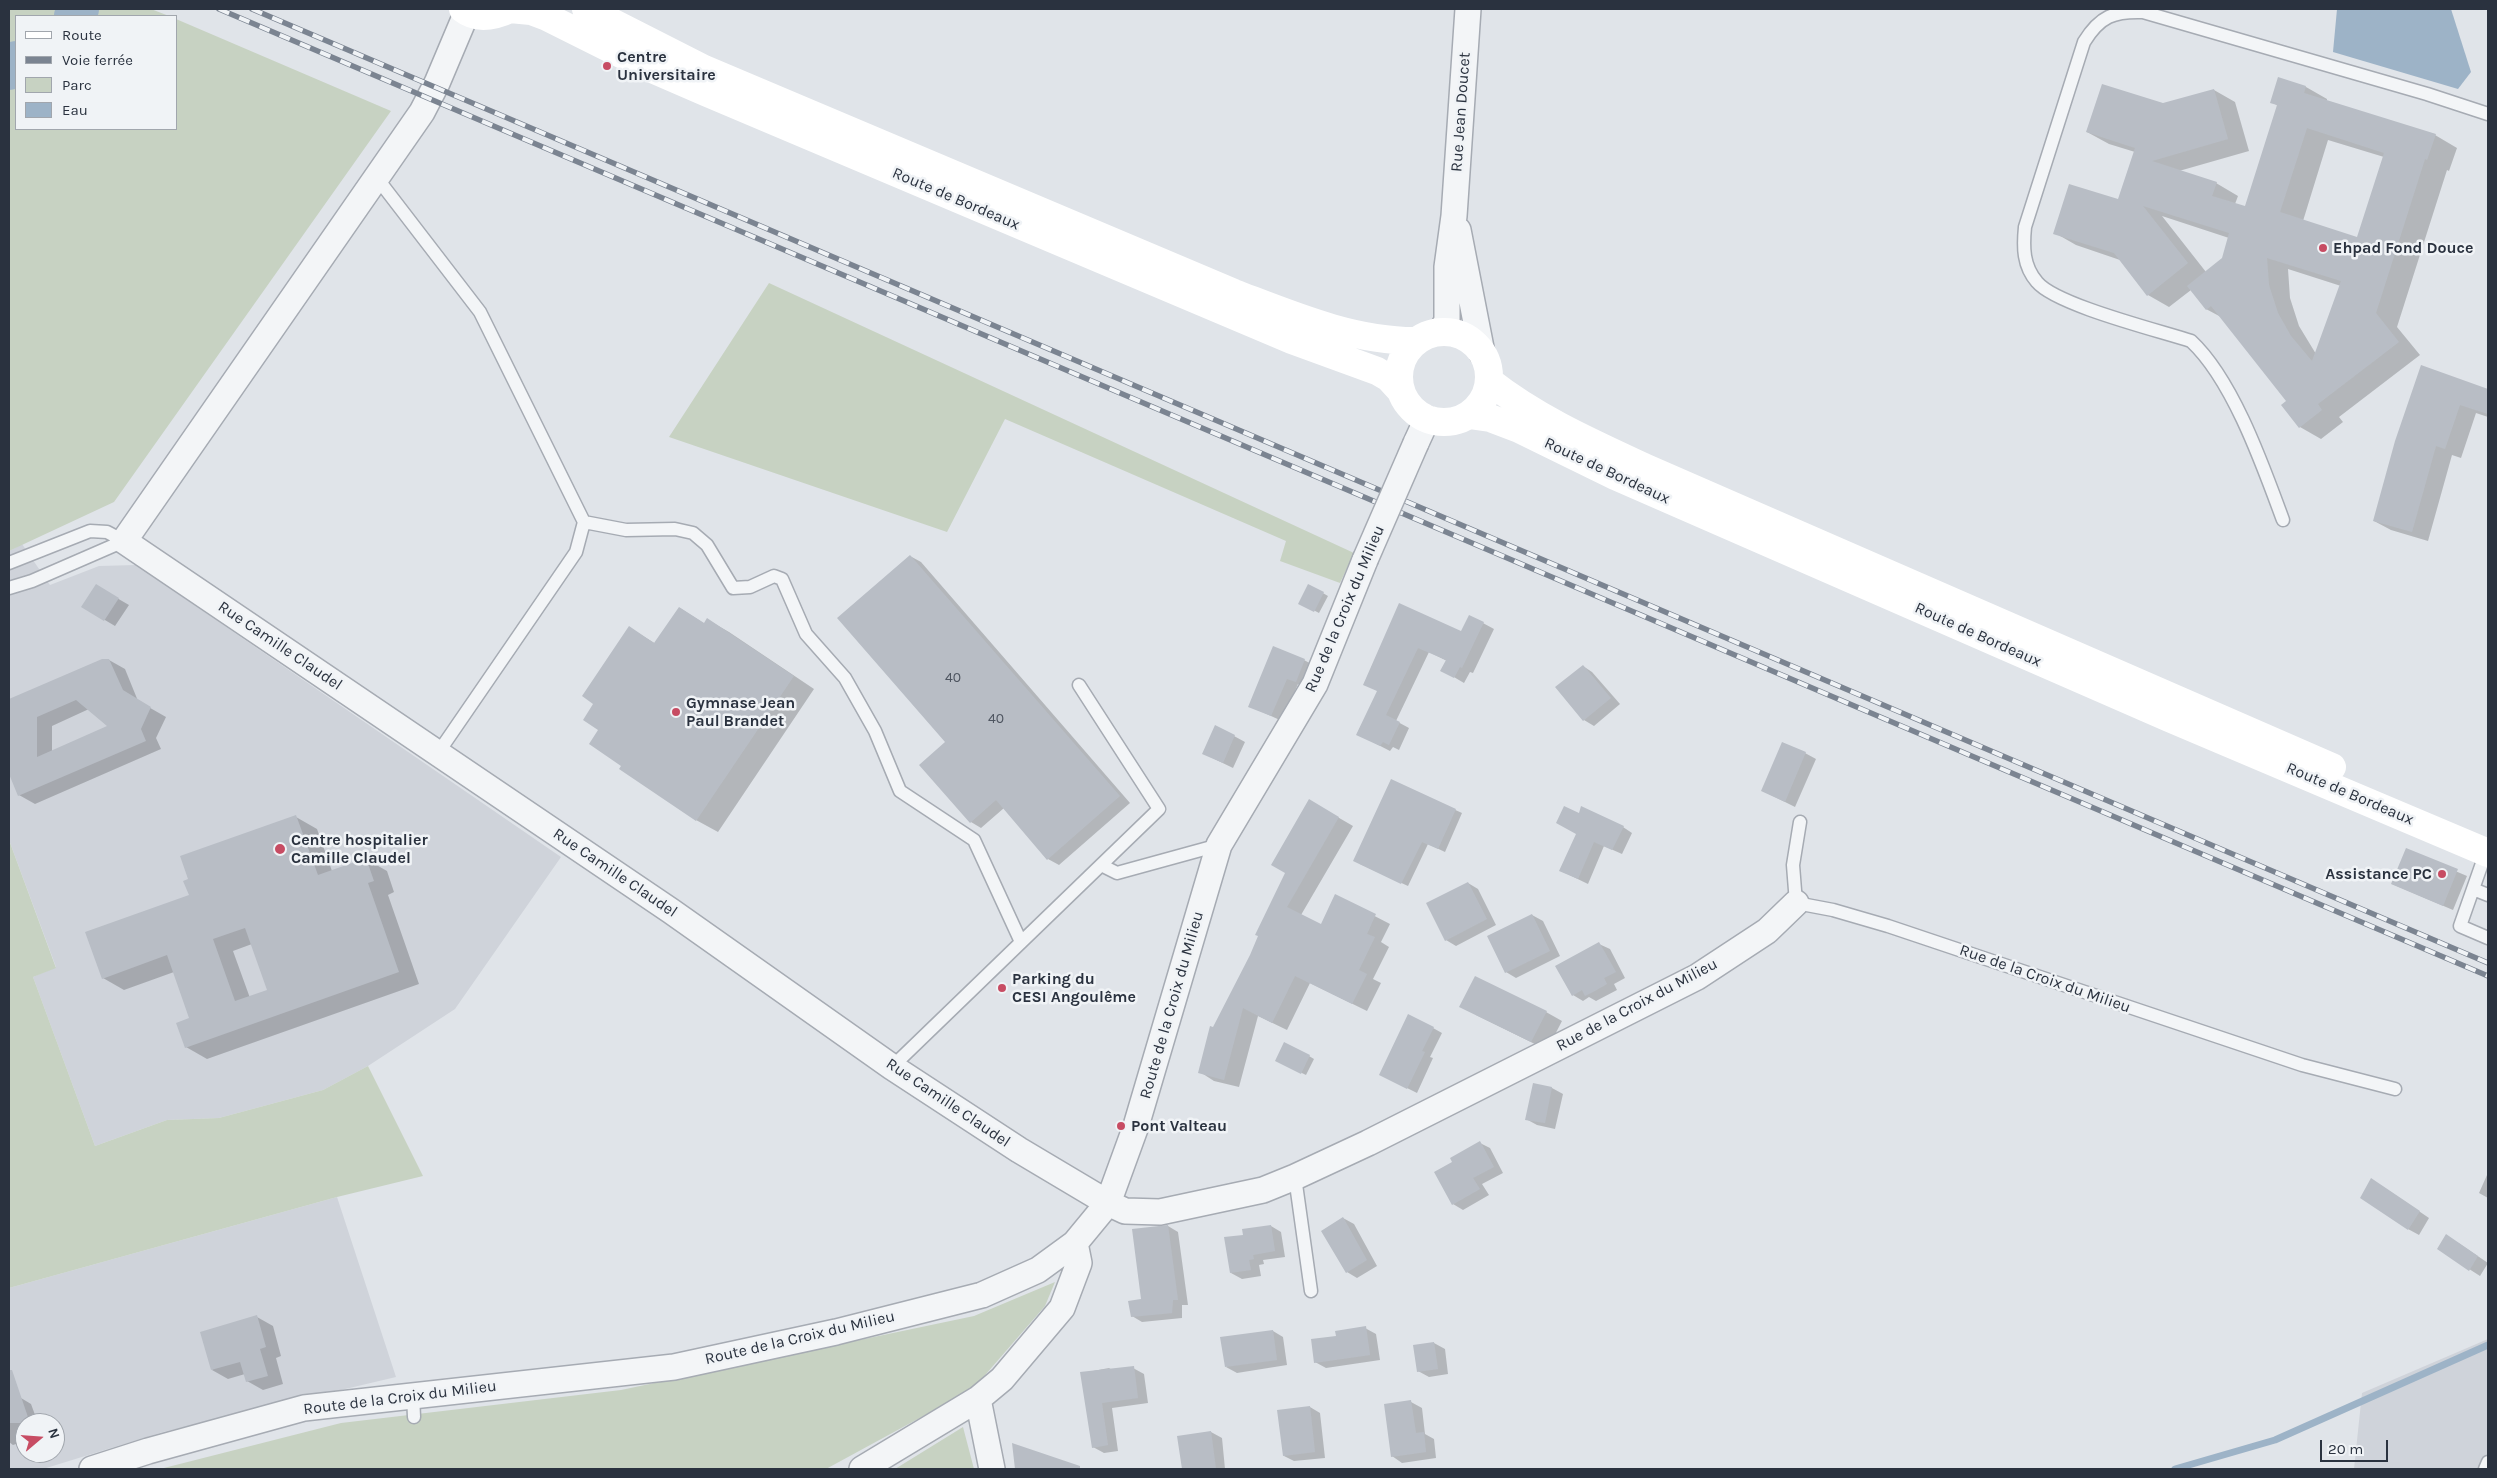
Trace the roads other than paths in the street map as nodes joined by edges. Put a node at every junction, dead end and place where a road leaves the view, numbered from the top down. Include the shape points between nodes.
1 (510, 9) edge
2 (586, 9) edge
3 (1468, 9) edge
4 (465, 10) edge
5 (2488, 114) edge
6 (377, 178) junction
7 (1454, 216) junction
8 (1441, 331) junction
9 (1415, 341) junction
10 (1482, 353) junction
11 (1489, 380) junction
12 (1400, 390) junction
13 (1469, 415) junction
14 (1427, 419) junction
15 (2283, 520) dead end
16 (584, 522) junction
17 (124, 541) junction
18 (9, 563) edge
19 (9, 588) edge
20 (1079, 685) dead end
21 (438, 754) junction
22 (1800, 822) dead end
23 (1219, 845) junction
24 (2487, 847) edge
25 (1101, 865) junction
26 (2473, 889) junction
27 (2488, 895) edge
28 (1796, 903) junction
29 (2488, 938) edge
30 (1021, 942) junction
31 (892, 1066) junction
32 (2395, 1089) dead end
33 (1295, 1177) junction
34 (1108, 1203) junction
35 (1075, 1243) junction
36 (1311, 1291) dead end
37 (978, 1399) junction
38 (2488, 1462) edge
39 (92, 1469) edge
40 (862, 1469) edge
41 (992, 1469) edge
42 (2485, 1469) edge

1 - 4 main road via 496,15 481,16
1 - 12 main road, Route de Bordeaux via 547,17 705,92 1292,340 1377,371
2 - 9 main road, Route de Bordeaux via 704,68 1234,293 1305,320 1363,336
3 - 7 street, Rue Jean Doucet
4 - 6 street via 437,83 422,112
5 - 15 lane via 2144,12 2126,11 2108,16 2092,29 2084,42 2025,227 2023,248 2027,267 2049,294 2191,341 2204,353 2262,461
6 - 16 lane via 480,312
6 - 17 street
7 - 8 street, Rue Jean Doucet via 1447,268 1447,321
7 - 10 street, Rue Jean Doucet
8 - 9 main road
8 - 10 main road via 1465,336
9 - 12 main road via 1400,363
10 - 11 main road via 1488,366
11 - 13 main road via 1486,394
11 - 24 main road, Route de Bordeaux via 1513,400 1566,430 1644,467
12 - 14 main road via 1415,412
13 - 14 main road via 1455,421
13 - 24 main road, Route de Bordeaux via 1490,418 1519,429 1615,476 2160,714
14 - 23 street, Rue de la Croix du Milieu, bridge via 1315,684
16 - 21 lane via 576,552
16 - 30 lane via 626,530 675,529 693,533 707,545 734,588 750,587 774,576 782,579 806,634 845,678 875,731 900,791 974,840
17 - 18 lane via 106,532 90,532
17 - 19 lane
17 - 21 street, Rue Camille Claudel
20 - 25 lane via 1159,809
21 - 31 street, Rue Camille Claudel via 671,911
22 - 28 lane via 1793,865
23 - 25 lane via 1117,873
23 - 34 street, Route de la Croix du Milieu via 1136,1126
24 - 26 lane
25 - 30 lane
26 - 27 lane
26 - 29 lane via 2460,926
28 - 32 lane, Rue de la Croix du Milieu via 1888,926 2302,1065
28 - 33 street, Rue de la Croix du Milieu via 1767,931 1696,977
30 - 31 lane
31 - 34 street, Rue Camille Claudel via 1019,1150
33 - 34 street, Rue de la Croix du Milieu via 1263,1190 1160,1212 1126,1211
33 - 36 lane
34 - 35 street, Route de la Croix du Milieu
35 - 37 street via 1079,1263 1062,1308 1002,1379
35 - 39 street, Route de la Croix du Milieu via 1038,1270 982,1295 836,1332 674,1366 413,1406 304,1408
37 - 40 street
37 - 41 street
38 - 42 lane

